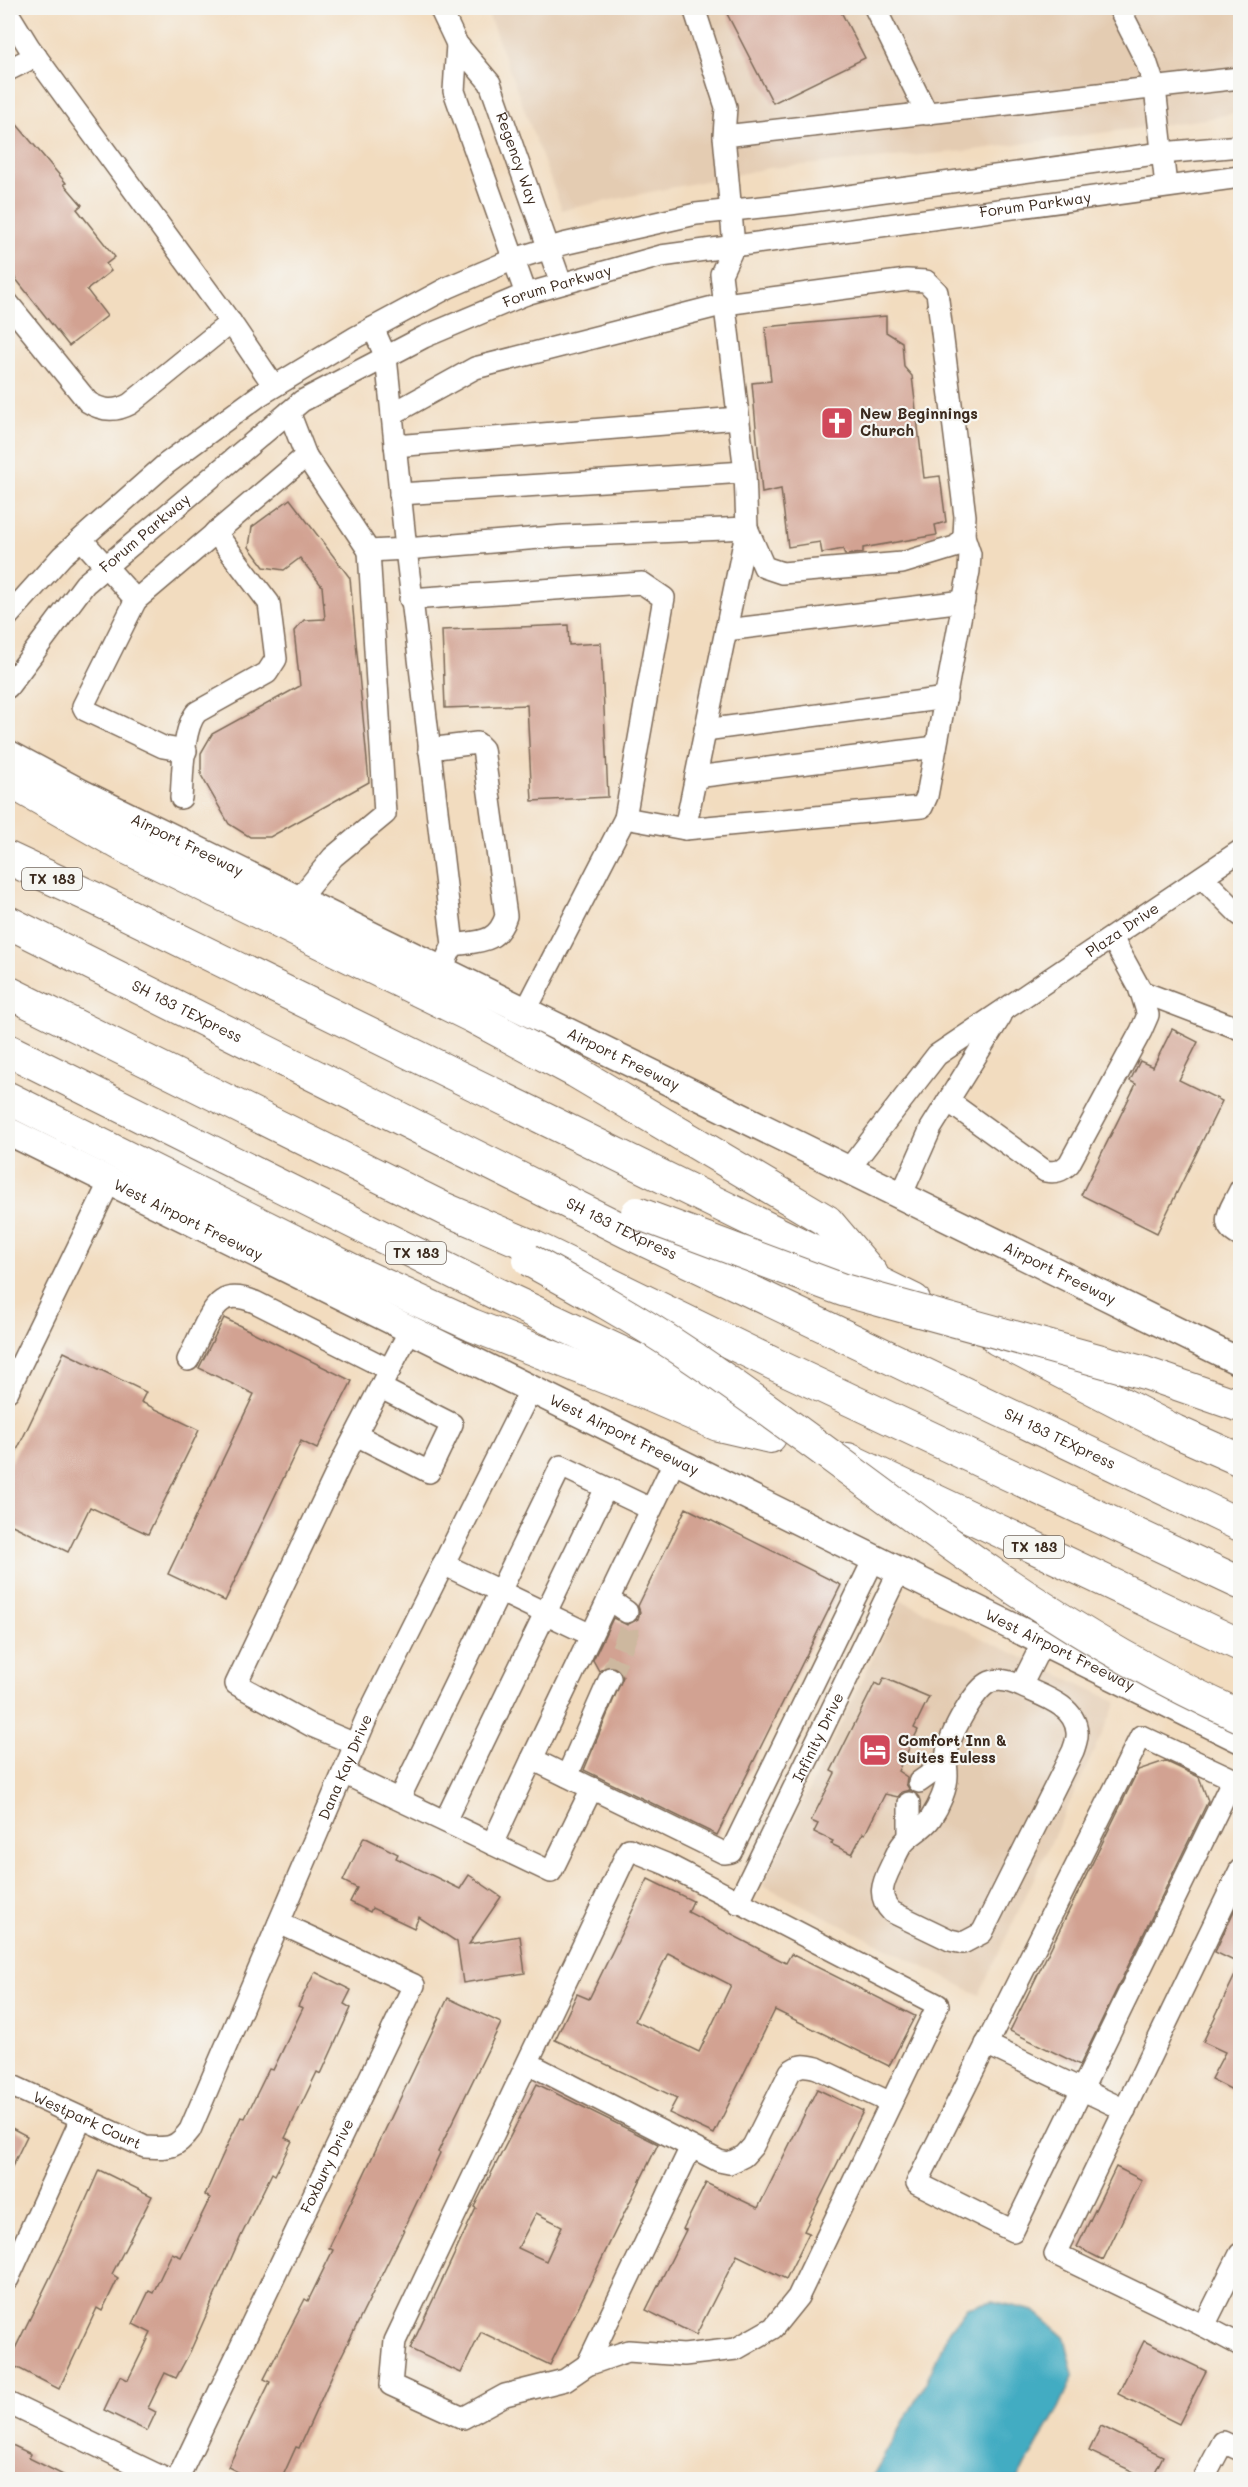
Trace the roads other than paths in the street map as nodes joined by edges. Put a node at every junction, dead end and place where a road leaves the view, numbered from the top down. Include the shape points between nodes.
1 (440, 8) edge
2 (694, 8) edge
3 (875, 8) edge
4 (1119, 8) edge
5 (8, 13) edge
6 (457, 44) junction
7 (36, 56) junction
8 (8, 70) edge
9 (1240, 78) edge
10 (1155, 88) junction
11 (927, 114) junction
12 (724, 136) junction
13 (1240, 146) edge
14 (1162, 153) junction
15 (1240, 177) edge
16 (1166, 186) junction
17 (731, 210) junction
18 (734, 246) junction
19 (550, 248) junction
20 (514, 259) junction
21 (561, 283) junction
22 (526, 294) junction
23 (8, 303) edge
24 (725, 304) junction
25 (231, 322) junction
26 (374, 328) junction
27 (386, 357) junction
28 (274, 386) junction
29 (289, 412) junction
30 (392, 414) junction
31 (738, 418) junction
32 (395, 446) junction
33 (306, 456) junction
34 (745, 472) junction
35 (400, 494) junction
36 (747, 528) junction
37 (216, 532) junction
38 (964, 536) junction
39 (82, 540) junction
40 (406, 549) junction
41 (369, 552) junction
42 (105, 565) junction
43 (410, 599) junction
44 (136, 600) junction
45 (964, 601) junction
46 (8, 616) edge
47 (726, 630) junction
48 (8, 687) edge
49 (945, 698) junction
50 (705, 730) junction
51 (936, 747) junction
52 (429, 749) junction
53 (186, 751) junction
54 (8, 753) edge
55 (696, 777) junction
56 (8, 780) edge
57 (181, 798) dead end
58 (625, 818) junction
59 (685, 829) junction
60 (1240, 851) edge
61 (8, 858) edge
62 (1202, 877) junction
63 (298, 900) junction
64 (1240, 915) edge
65 (8, 922) edge
66 (1112, 938) junction
67 (453, 945) junction
68 (441, 970) junction
69 (1140, 991) junction
70 (8, 992) edge
71 (1005, 1011) junction
72 (525, 1012) junction
73 (1240, 1029) edge
74 (8, 1050) edge
75 (8, 1098) edge
76 (948, 1101) junction
77 (8, 1131) edge
78 (848, 1170) junction
79 (109, 1182) junction
80 (1240, 1190) edge
81 (901, 1196) junction
82 (632, 1222) junction
83 (1240, 1236) edge
84 (531, 1253) junction
85 (881, 1285) junction
86 (411, 1330) junction
87 (188, 1360) dead end
88 (1240, 1362) edge
89 (385, 1379) junction
90 (531, 1389) junction
91 (8, 1391) edge
92 (1240, 1406) edge
93 (356, 1435) junction
94 (827, 1449) junction
95 (675, 1460) junction
96 (1240, 1460) edge
97 (606, 1488) junction
98 (651, 1509) junction
99 (1240, 1525) edge
100 (874, 1558) junction
101 (443, 1564) junction
102 (900, 1571) junction
103 (1240, 1583) edge
104 (499, 1591) junction
105 (608, 1599) junction
106 (627, 1612) dead end
107 (545, 1613) junction
108 (591, 1635) junction
109 (1043, 1642) junction
110 (1240, 1645) edge
111 (610, 1678) tunnel mouth
112 (1021, 1686) junction
113 (1240, 1716) edge
114 (1240, 1739) edge
115 (356, 1744) junction
116 (532, 1759) junction
117 (946, 1763) junction
118 (343, 1773) junction
119 (567, 1776) junction
120 (1237, 1780) edge
121 (919, 1782) dead end
122 (592, 1788) junction
123 (399, 1799) junction
124 (909, 1803) dead end
125 (445, 1821) junction
126 (909, 1837) junction
127 (492, 1844) junction
128 (1240, 1870) edge
129 (738, 1902) junction
130 (279, 1923) junction
131 (986, 2044) junction
132 (528, 2063) junction
133 (8, 2084) edge
134 (1082, 2092) junction
135 (891, 2103) junction
136 (1125, 2110) junction
137 (81, 2119) junction
138 (691, 2147) junction
139 (169, 2148) joint
140 (1240, 2254) edge
141 (8, 2279) edge
142 (1204, 2326) junction
143 (1240, 2344) edge
144 (587, 2365) junction
145 (8, 2403) edge
146 (1232, 2446) edge
147 (168, 2480) edge
148 (177, 2480) edge
149 (1203, 2480) edge

1 - 6 street, Regency Way
2 - 12 street via 726,106
3 - 11 street
4 - 10 street
5 - 7 street
6 - 19 street, Regency Way via 490,83
6 - 20 street, Regency Way via 454,91
7 - 8 street
7 - 25 street
9 - 10 street
10 - 11 street
10 - 14 street
11 - 12 street
12 - 17 street
13 - 14 street
14 - 16 street
14 - 17 street
15 - 16 street, Forum Parkway
16 - 18 street, Forum Parkway
17 - 18 street
17 - 19 street via 696,214
18 - 21 street, Forum Parkway via 661,256
18 - 24 street via 721,274
19 - 20 street
19 - 21 street, Regency Way
20 - 22 street, Regency Way
20 - 26 street via 449,287
21 - 22 street, Forum Parkway
22 - 27 street, Forum Parkway
23 - 25 street via 88,402 105,410 130,404
24 - 30 street via 475,368
24 - 31 street
24 - 38 street via 907,280 926,281 937,292 965,516
25 - 28 street
26 - 27 street
26 - 28 street
27 - 29 street, Forum Parkway via 302,401
27 - 30 street
28 - 39 street via 166,464
29 - 33 street
29 - 42 street, Forum Parkway
30 - 32 street
31 - 32 street
31 - 34 street
32 - 35 street
33 - 37 street
33 - 41 street
34 - 35 street
34 - 36 street
35 - 40 street
36 - 38 street via 764,567 782,573 902,563 958,546
36 - 40 street via 564,536
36 - 47 street
37 - 44 street
37 - 53 street via 268,603 276,659 267,673 197,712 190,721
38 - 45 street via 970,554
39 - 42 street
39 - 46 street via 62,556
40 - 41 street
40 - 43 street
41 - 63 street via 384,814 333,857
42 - 44 street
42 - 48 street, Forum Parkway via 85,584
43 - 52 street
43 - 58 street via 642,583 664,598
44 - 53 street via 83,706 163,747
45 - 47 street
45 - 49 street
47 - 50 street
49 - 50 street
49 - 51 street
50 - 55 street
51 - 55 street
51 - 59 street via 922,807
52 - 67 street
52 - 67 street via 477,743 483,748 506,916 494,937
53 - 57 street
54 - 63 main road, Airport Freeway
55 - 59 street
56 - 85 highway via 127,848 471,1016 576,1072 827,1221
58 - 59 street
58 - 72 street
60 - 62 street, Plaza Drive
61 - 85 highway, TX 183
62 - 64 street
62 - 66 street, Plaza Drive
63 - 68 main road, Airport Freeway
65 - 82 highway, SH 183 TEXpress via 560,1196
66 - 69 street
66 - 71 street, Plaza Drive
67 - 68 street
68 - 72 main road, Airport Freeway
69 - 73 street
69 - 76 street via 1148,1015 1141,1031 1069,1164 1061,1171 1045,1171
70 - 84 highway
71 - 76 street, Plaza Drive
71 - 78 street, Plaza Drive via 937,1055
72 - 78 main road, Airport Freeway
74 - 94 highway, TX 183 via 499,1295
75 - 94 highway via 360,1274 472,1325 718,1425
76 - 81 street, Plaza Drive via 931,1128
77 - 79 main road, West Airport Freeway
78 - 81 main road, Airport Freeway
79 - 86 main road, West Airport Freeway
79 - 91 street
80 - 83 street via 1227,1225
81 - 88 main road, Airport Freeway
82 - 92 highway, bridge via 843,1290 1145,1373
82 - 99 highway, SH 183 TEXpress via 820,1326
84 - 103 highway
84 - 113 highway, bridge via 684,1351 937,1535 1058,1616 1199,1697
85 - 96 highway, TX 183
86 - 89 street
86 - 90 main road, West Airport Freeway
87 - 89 street via 213,1311 222,1300 234,1297 255,1302
89 - 93 street
89 - 93 street via 452,1424 429,1472
90 - 95 main road, West Airport Freeway
90 - 101 street, Dana Kay Drive
93 - 115 street via 236,1684 312,1726
94 - 110 highway, TX 183
95 - 98 street
95 - 100 main road, West Airport Freeway
97 - 98 street
97 - 104 street via 561,1466
97 - 107 street
98 - 105 street
100 - 102 main road, West Airport Freeway
100 - 122 street via 731,1852 724,1853
101 - 104 street
101 - 115 street, Dana Kay Drive
102 - 109 main road, West Airport Freeway
102 - 129 street, Infinity Drive
104 - 107 street
104 - 123 street
105 - 106 street
105 - 108 street
107 - 108 street
107 - 125 street
108 - 116 street
109 - 112 street
109 - 114 main road, West Airport Freeway
111 - 119 street
112 - 117 street via 1005,1680 989,1682 979,1691 947,1749
112 - 126 street via 1058,1703 1071,1715 1077,1732 1073,1751 982,1933 974,1939 963,1943 950,1941 903,1918 885,1904 881,1894 883,1883 901,1845
115 - 118 street, Dana Kay Drive
116 - 119 street
116 - 127 street
117 - 121 street
117 - 126 street via 943,1794 924,1827
118 - 123 street
118 - 130 street, Dana Kay Drive
119 - 122 street
120 - 131 street via 1141,1736
120 - 134 street
122 - 127 street via 551,1872
123 - 125 street
124 - 126 street
125 - 127 street
128 - 136 street
129 - 132 street via 629,1849
129 - 135 street via 938,2005
130 - 139 street, Dana Kay Drive via 190,2130 182,2141
130 - 148 street, Foxbury Drive via 414,1985
131 - 134 street
131 - 134 street via 917,2183 1013,2230
132 - 138 street
132 - 144 street via 395,2341 391,2385 463,2418 505,2395 566,2380
133 - 137 street, Westpark Court
134 - 136 street
135 - 138 street via 816,2068 800,2066 790,2072 753,2146 744,2156 729,2163
135 - 144 street via 798,2297 773,2328 736,2349 684,2355 628,2351
136 - 142 street via 1055,2254
137 - 139 street, Westpark Court via 145,2147
137 - 141 street
138 - 144 street
140 - 142 street
142 - 143 street
145 - 147 street
146 - 149 street

